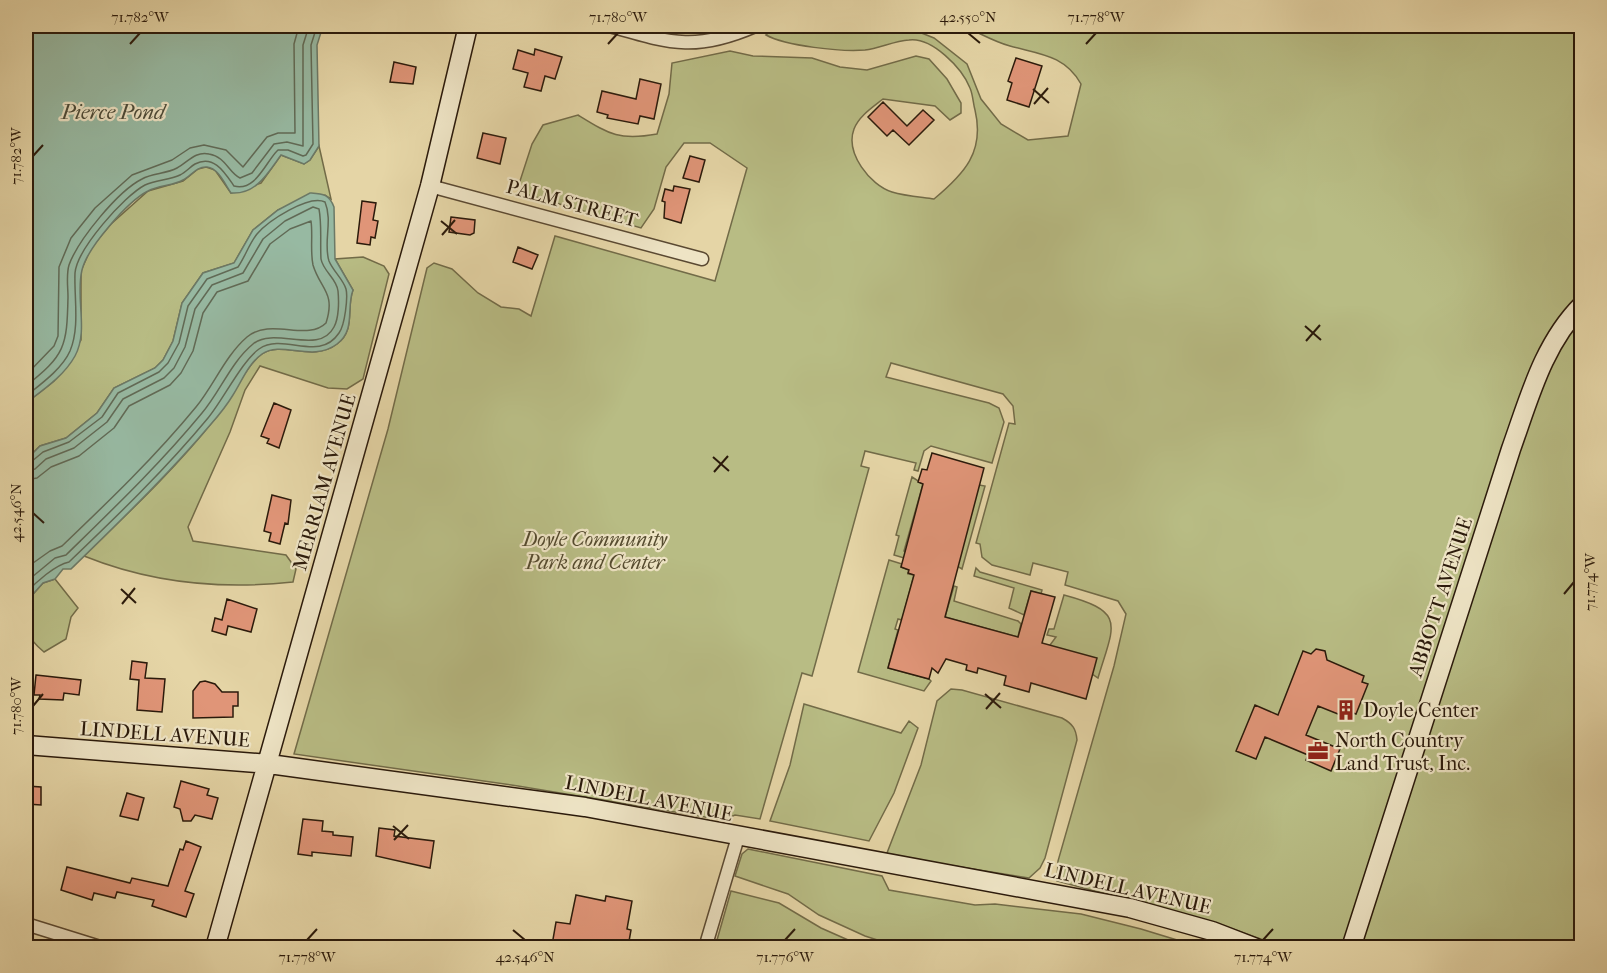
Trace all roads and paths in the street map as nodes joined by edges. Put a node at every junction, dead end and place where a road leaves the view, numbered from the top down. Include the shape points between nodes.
1 (468, 26) edge
2 (610, 26) edge
3 (755, 26) edge
4 (430, 186) junction
5 (702, 259) dead end
6 (1581, 305) edge
7 (26, 745) edge
8 (269, 764) junction
9 (738, 837) junction
10 (26, 924) edge
11 (103, 948) edge
12 (215, 948) edge
13 (705, 948) edge
14 (1256, 948) edge
15 (1351, 948) edge

1 - 4 street, MERRIAM AVENUE
2 - 3 street via 685,44 710,42
4 - 5 street, PALM STREET
4 - 8 street, MERRIAM AVENUE
6 - 15 street, ABBOTT AVENUE via 1557,335 1511,449
7 - 8 street, LINDELL AVENUE
8 - 9 street, LINDELL AVENUE via 585,807
8 - 12 street, MERRIAM AVENUE
9 - 13 street
9 - 14 street, LINDELL AVENUE via 1130,908
10 - 11 street

